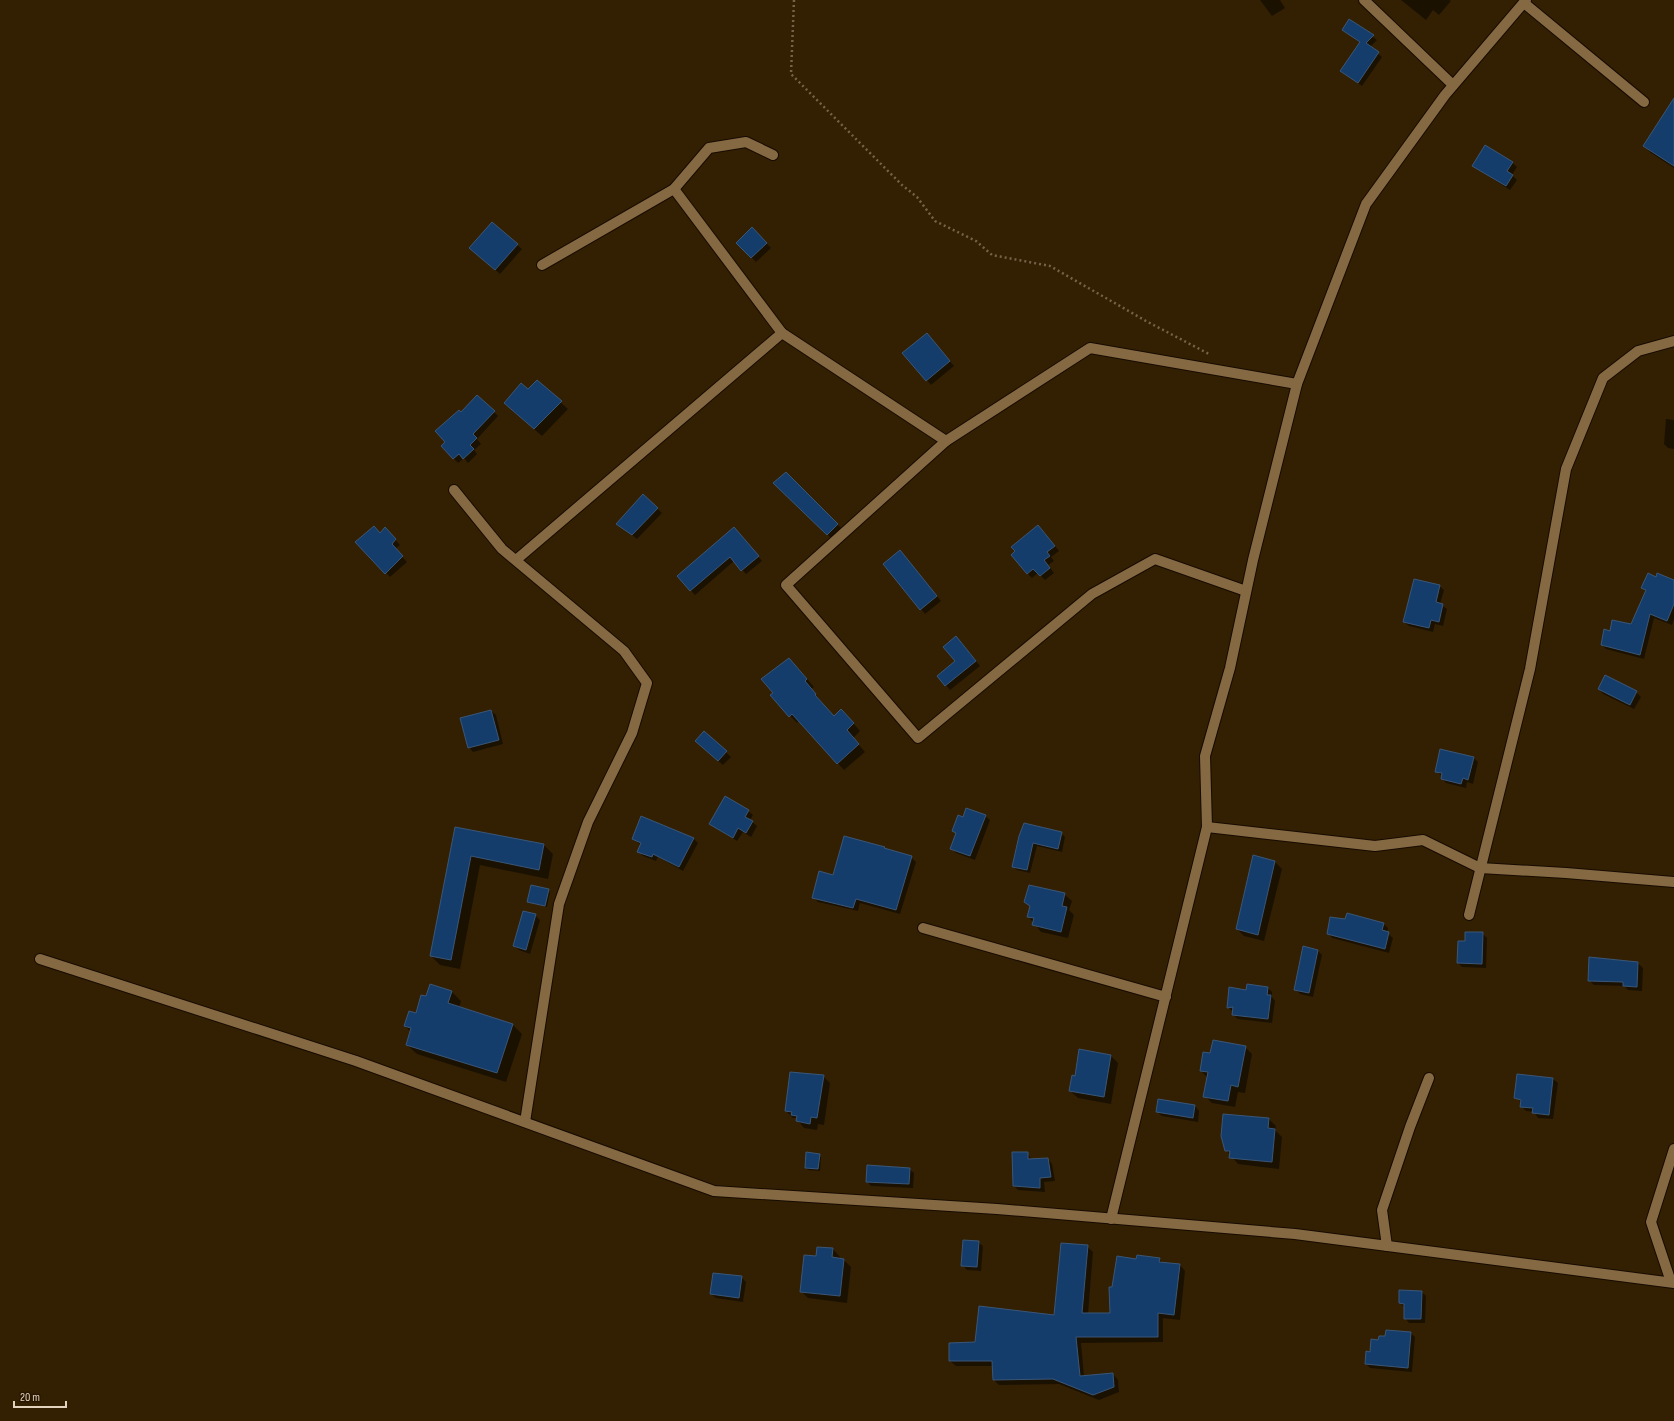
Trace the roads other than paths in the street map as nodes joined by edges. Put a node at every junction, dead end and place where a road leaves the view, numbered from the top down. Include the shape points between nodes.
1 (1364, 0) edge
2 (1525, 1) edge
3 (1453, 85) junction
4 (1644, 102) dead end
5 (773, 155) dead end
6 (674, 189) junction
7 (542, 265) dead end
8 (782, 333) junction
9 (1674, 341) edge
10 (1297, 384) junction
11 (946, 441) junction
12 (454, 490) dead end
13 (516, 560) junction
14 (1246, 592) junction
15 (1207, 827) junction
16 (1480, 868) junction
17 (1674, 882) edge
18 (1469, 915) dead end
19 (923, 928) dead end
20 (40, 959) dead end
21 (1166, 997) junction
22 (1429, 1078) dead end
23 (525, 1122) junction
24 (1674, 1149) edge
25 (1111, 1219) junction
26 (1387, 1246) junction
27 (1673, 1283) edge

1 - 3 street
2 - 3 street
2 - 4 street
3 - 10 street via 1366,204
5 - 6 street via 746,142 709,148
6 - 7 street
6 - 8 street
8 - 11 street
8 - 13 street
9 - 16 street via 1638,351 1603,378 1566,469 1530,669
10 - 11 street via 1090,348
10 - 14 street
11 - 14 street via 786,585 918,738 1092,594 1155,560
12 - 13 street via 502,549
13 - 23 street via 624,651 647,683 632,733 588,822 559,904
14 - 15 street via 1230,668 1205,756
15 - 16 street via 1375,846 1423,840
15 - 21 street
16 - 17 street
16 - 18 street
19 - 21 street
20 - 23 street via 356,1061
21 - 25 street
22 - 26 street via 1382,1210
23 - 25 street via 714,1191
24 - 27 street via 1652,1222
25 - 26 street via 1295,1234
26 - 27 street

